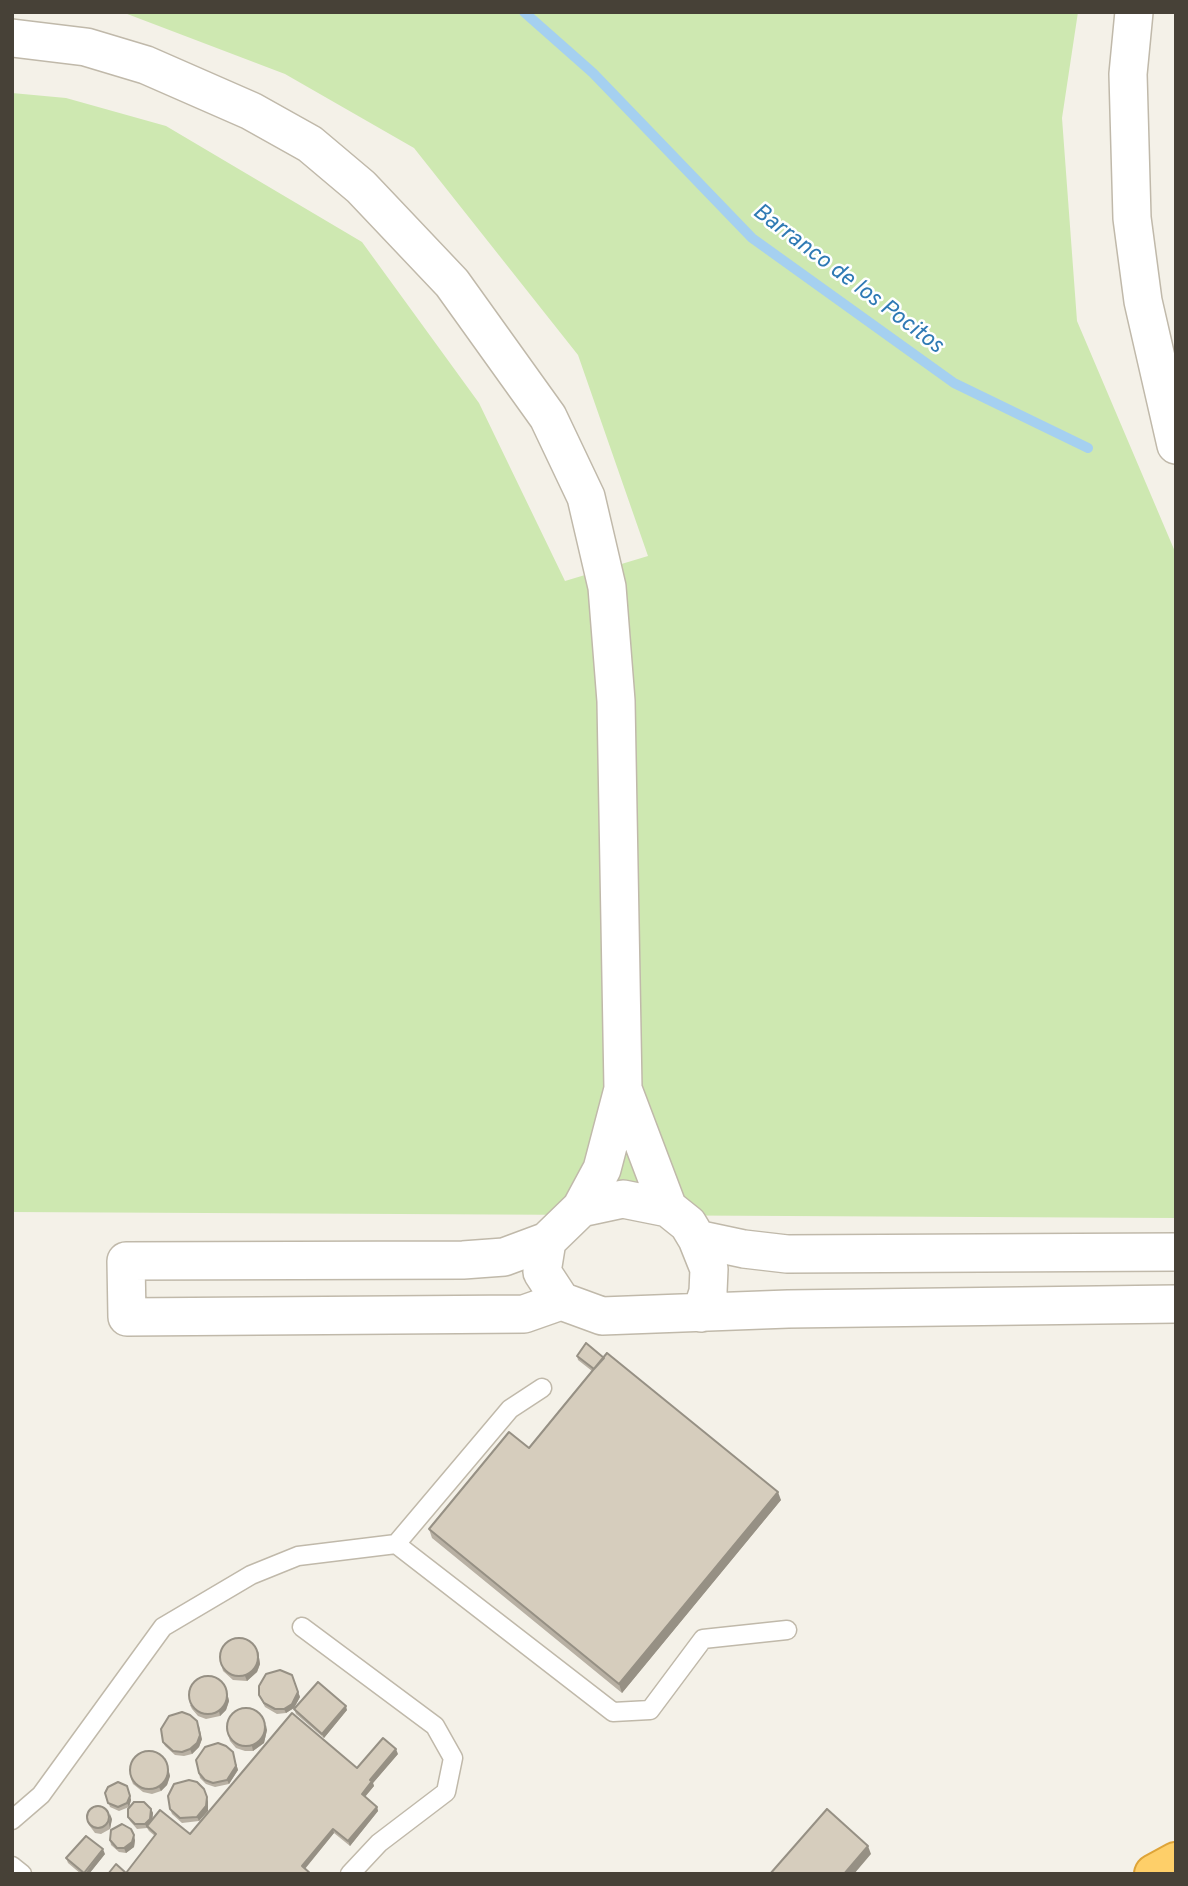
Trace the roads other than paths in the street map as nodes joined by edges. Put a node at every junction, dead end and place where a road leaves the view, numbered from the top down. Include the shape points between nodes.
1 (1134, 12) edge
2 (12, 38) edge
3 (1176, 445) edge
4 (623, 1089) junction
5 (581, 1208) junction
6 (668, 1208) junction
7 (697, 1239) junction
8 (547, 1241) junction
9 (1176, 1252) edge
10 (561, 1301) junction
11 (1176, 1304) edge
12 (701, 1313) junction
13 (542, 1388) dead end
14 (396, 1544) junction
15 (302, 1627) dead end
16 (787, 1630) dead end
17 (12, 1820) edge
18 (1176, 1862) edge
19 (12, 1866) edge
20 (22, 1874) edge
21 (350, 1874) edge
22 (1154, 1874) edge

1 - 3 street via 1128,74 1132,218 1143,301
2 - 4 street via 86,47 146,65 251,111 310,144 361,187 452,283 548,417 586,497 607,587 616,701
4 - 5 street via 602,1169
4 - 6 street
5 - 6 street via 623,1199
5 - 8 street
6 - 7 street via 688,1224
7 - 9 street via 787,1254
7 - 12 street via 709,1269
8 - 10 street via 542,1272
8 - 10 street via 504,1257 463,1259 126,1261 127,1317 524,1314
10 - 12 street via 602,1316
11 - 12 street
13 - 14 lane via 510,1409
14 - 16 lane via 613,1712 650,1710 703,1639
14 - 17 lane via 299,1556 251,1575 163,1627 41,1794
15 - 21 lane via 435,1726 453,1758 446,1792 379,1843
18 - 22 highway
19 - 20 lane

